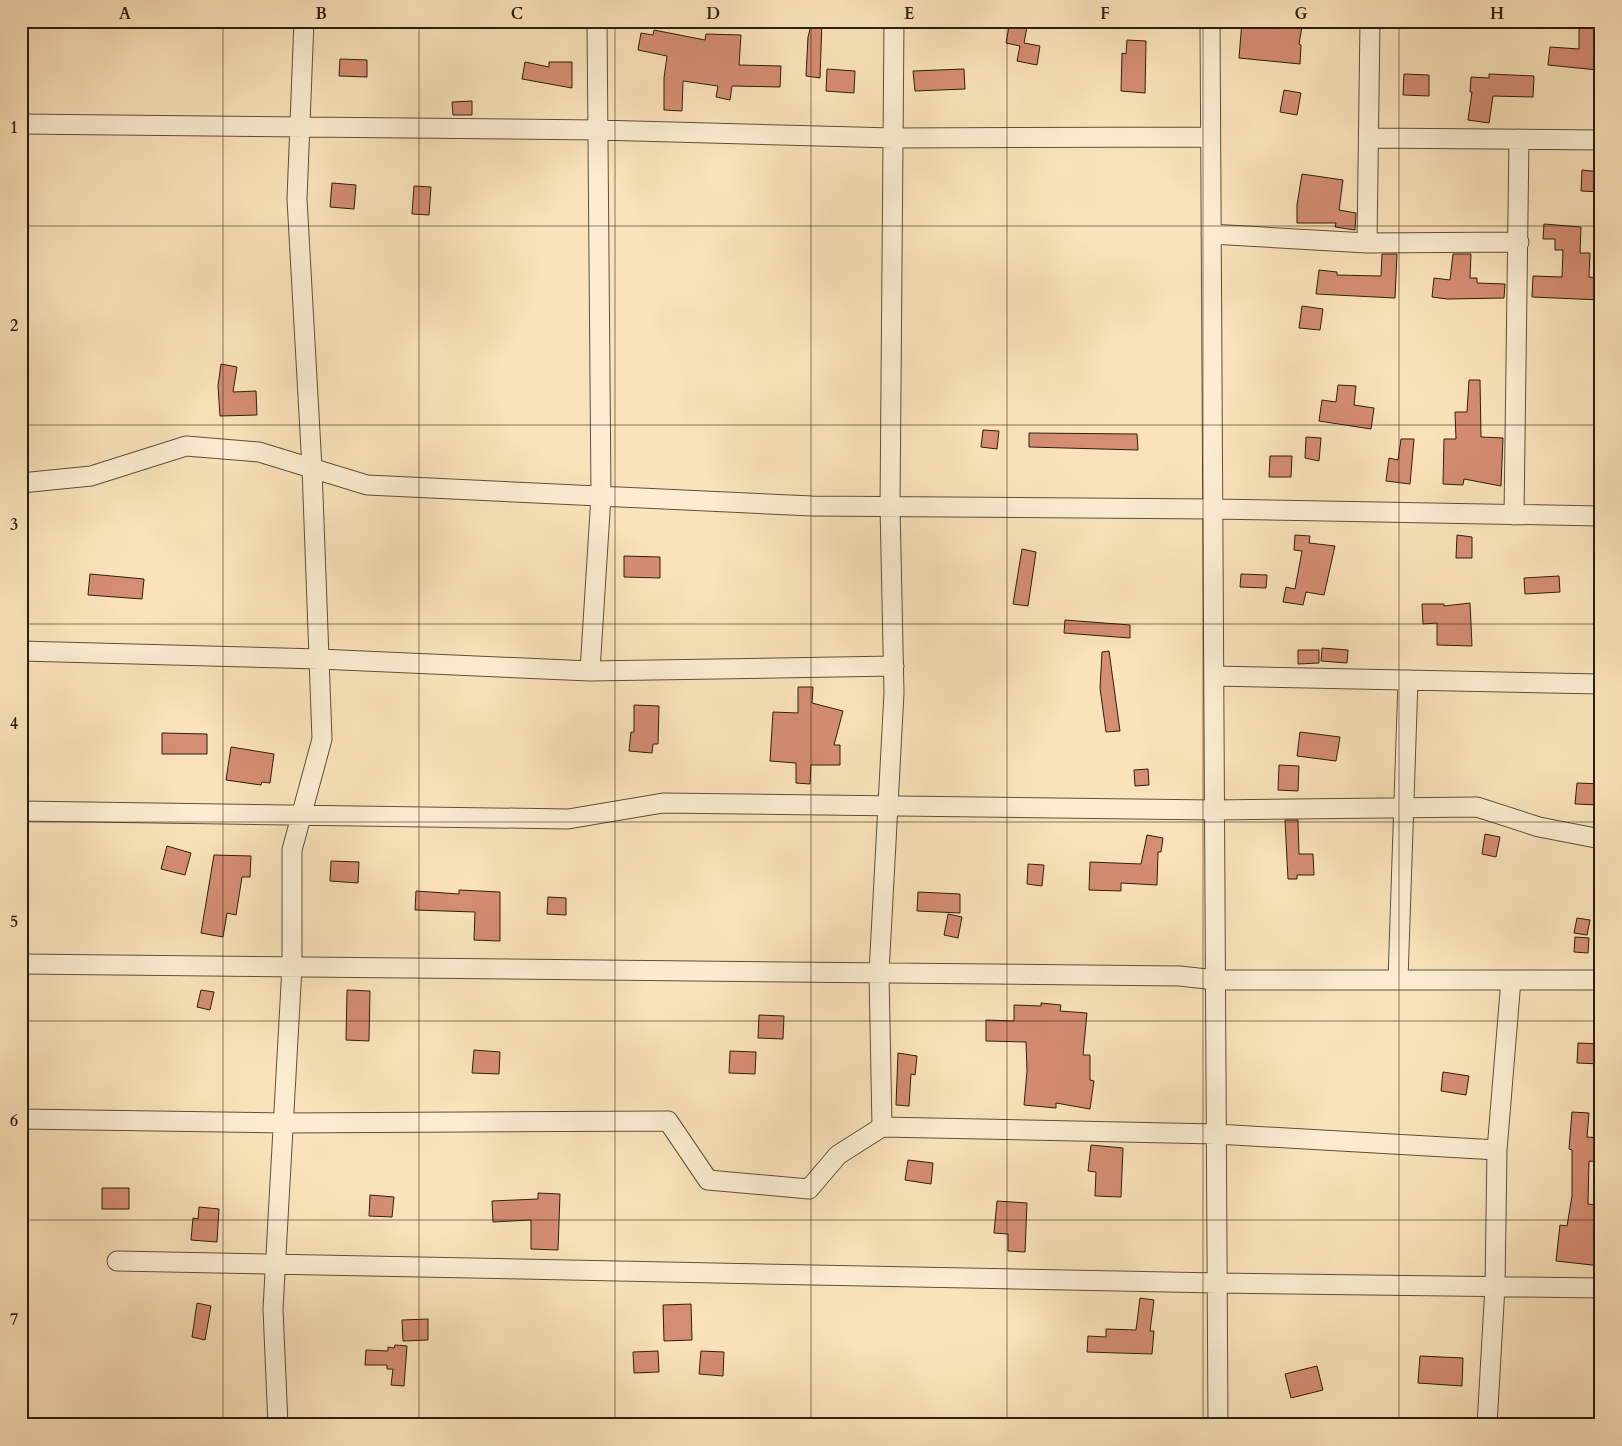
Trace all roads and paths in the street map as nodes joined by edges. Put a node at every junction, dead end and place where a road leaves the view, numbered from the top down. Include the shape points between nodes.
1 (304, 21) edge
2 (597, 21) edge
3 (894, 21) edge
4 (1210, 21) edge
5 (1370, 21) edge
6 (21, 124) edge
7 (300, 127) junction
8 (598, 130) junction
9 (1210, 137) junction
10 (893, 138) junction
11 (1369, 138) junction
12 (1519, 139) junction
13 (1601, 140) edge
14 (1211, 234) junction
15 (1519, 242) junction
16 (1367, 243) junction
17 (312, 468) junction
18 (21, 483) edge
19 (601, 496) junction
20 (890, 506) junction
21 (1212, 509) junction
22 (1514, 515) junction
23 (1601, 516) edge
24 (21, 652) edge
25 (319, 659) junction
26 (894, 666) junction
27 (590, 671) junction
28 (1214, 676) junction
29 (1408, 680) junction
30 (1601, 684) edge
31 (888, 807) junction
32 (1404, 808) junction
33 (1214, 810) junction
34 (21, 811) edge
35 (302, 814) junction
36 (1601, 839) edge
37 (21, 964) edge
38 (292, 966) junction
39 (879, 973) junction
40 (1215, 980) junction
41 (1398, 980) junction
42 (1511, 980) junction
43 (1601, 980) edge
44 (21, 1119) edge
45 (284, 1123) junction
46 (882, 1127) junction
47 (1216, 1134) junction
48 (1497, 1150) junction
49 (117, 1261) dead end
50 (276, 1264) junction
51 (1218, 1283) junction
52 (1496, 1286) junction
53 (1601, 1288) edge
54 (278, 1425) edge
55 (1218, 1425) edge
56 (1487, 1425) edge

1 - 7 street
2 - 8 street
3 - 10 street
4 - 9 street
5 - 11 street
6 - 7 street
7 - 8 street
7 - 17 street via 297,199
8 - 10 street
8 - 19 street
9 - 10 street
9 - 14 street
10 - 20 street
11 - 12 street
11 - 16 street
12 - 13 street
12 - 15 street
14 - 16 street
14 - 21 street
15 - 16 street
15 - 22 street
17 - 18 street via 259,452 186,446 91,476
17 - 19 street via 367,485
17 - 25 street
19 - 20 street via 812,506
19 - 27 street
20 - 21 street
20 - 26 street
21 - 22 street
21 - 28 street
22 - 23 street
24 - 25 street
25 - 27 street
25 - 35 street via 322,740
26 - 27 street
26 - 31 street
28 - 29 street
28 - 33 street
29 - 30 street
29 - 32 street
31 - 33 street
31 - 35 street via 664,803 568,819
31 - 39 street
32 - 33 street
32 - 36 street via 1478,807 1539,828
32 - 41 street
33 - 40 street
34 - 35 street
35 - 38 street via 292,850
37 - 38 street
38 - 39 street
38 - 45 street
39 - 40 street via 1180,976
39 - 46 street
40 - 41 street
40 - 47 street
41 - 42 street
42 - 43 street
42 - 48 street
44 - 45 street
45 - 46 street via 668,1121 708,1180 809,1189 838,1155
45 - 50 street
46 - 47 street
47 - 48 street
47 - 51 street
48 - 52 street
49 - 50 street
50 - 51 street
50 - 54 street via 273,1309
51 - 52 street
51 - 55 street
52 - 53 street
52 - 56 street

